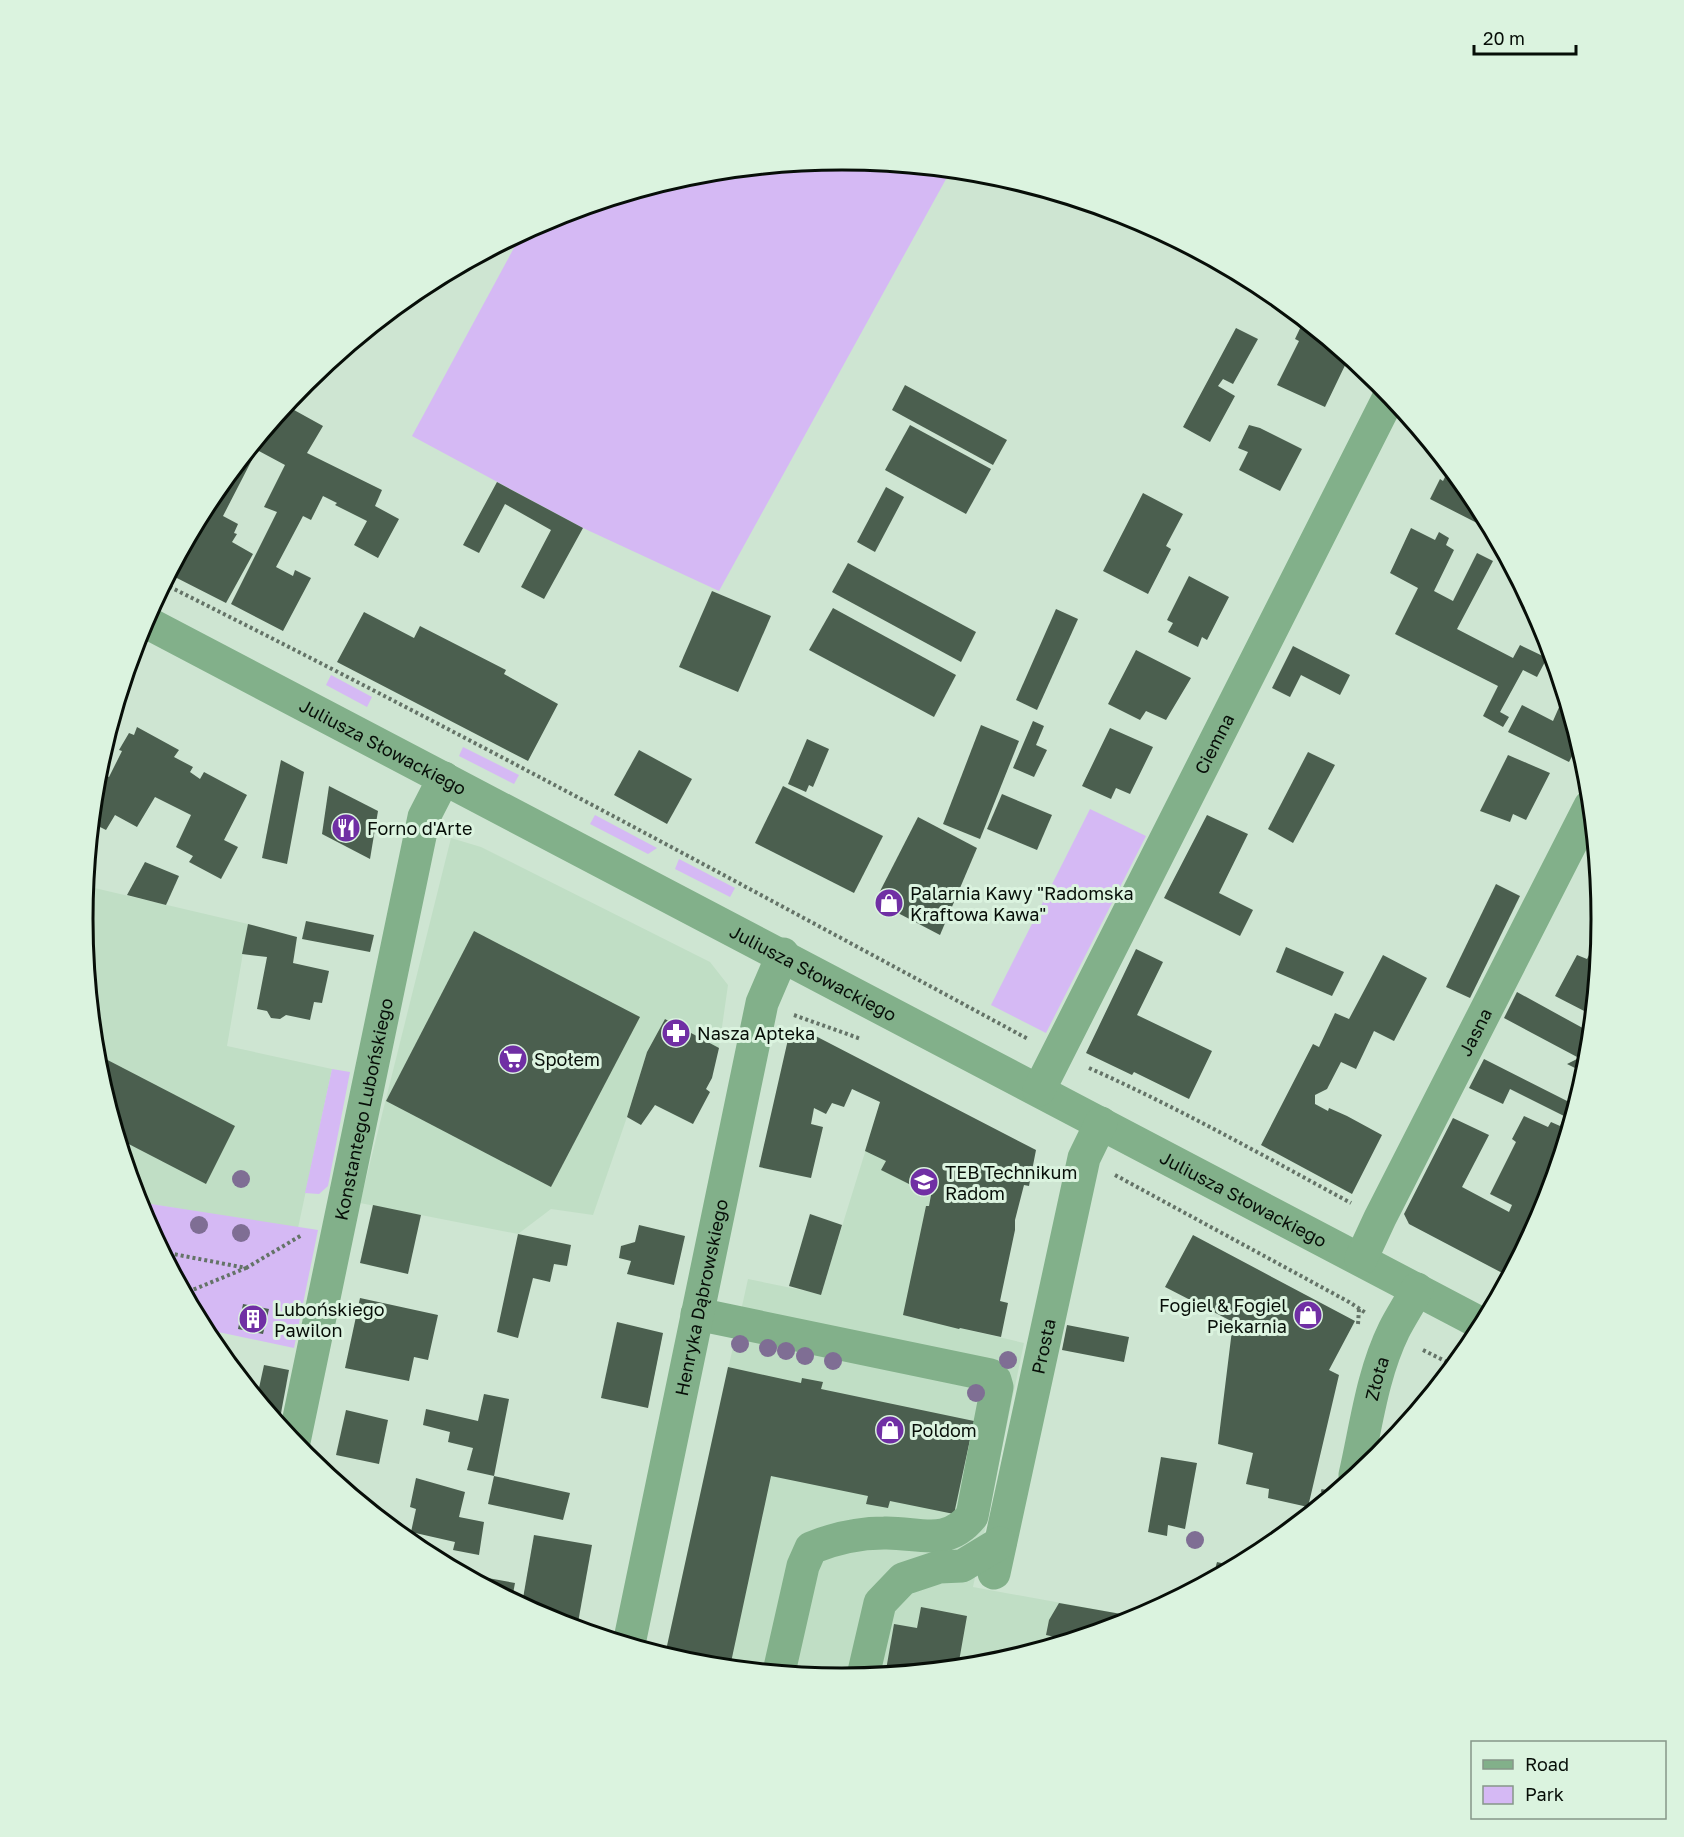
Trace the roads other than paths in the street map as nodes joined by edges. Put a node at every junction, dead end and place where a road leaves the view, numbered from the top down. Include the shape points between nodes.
1 (1386, 404) edge
2 (153, 626) edge
3 (444, 778) junction
4 (1584, 817) edge
5 (783, 954) junction
6 (1039, 1090) junction
7 (1101, 1123) junction
8 (1361, 1259) junction
9 (1417, 1289) junction
10 (697, 1314) junction
11 (1474, 1320) edge
12 (296, 1431) edge
13 (1358, 1461) edge
14 (630, 1637) edge
15 (781, 1665) edge
16 (865, 1667) edge

1 - 6 street, Ciemna
2 - 3 street, Juliusza Słowackiego
3 - 5 street, Juliusza Słowackiego
3 - 12 street, Konstantego Lubońskiego via 424,817
4 - 8 street, Jasna
5 - 6 street, Juliusza Słowackiego
5 - 10 street, Henryka Dąbrowskiego via 762,1003
6 - 7 street, Juliusza Słowackiego
7 - 8 street, Juliusza Słowackiego
7 - 16 street, Prosta via 1084,1158 997,1558 939,1567 903,1579 880,1603
8 - 9 street, Juliusza Słowackiego
9 - 11 street, Juliusza Słowackiego
9 - 13 street, Złota via 1394,1331 1374,1388
10 - 14 street, Henryka Dąbrowskiego
10 - 15 street via 990,1375 997,1387 972,1516 963,1527 944,1535 885,1533 840,1539 811,1548 803,1566

